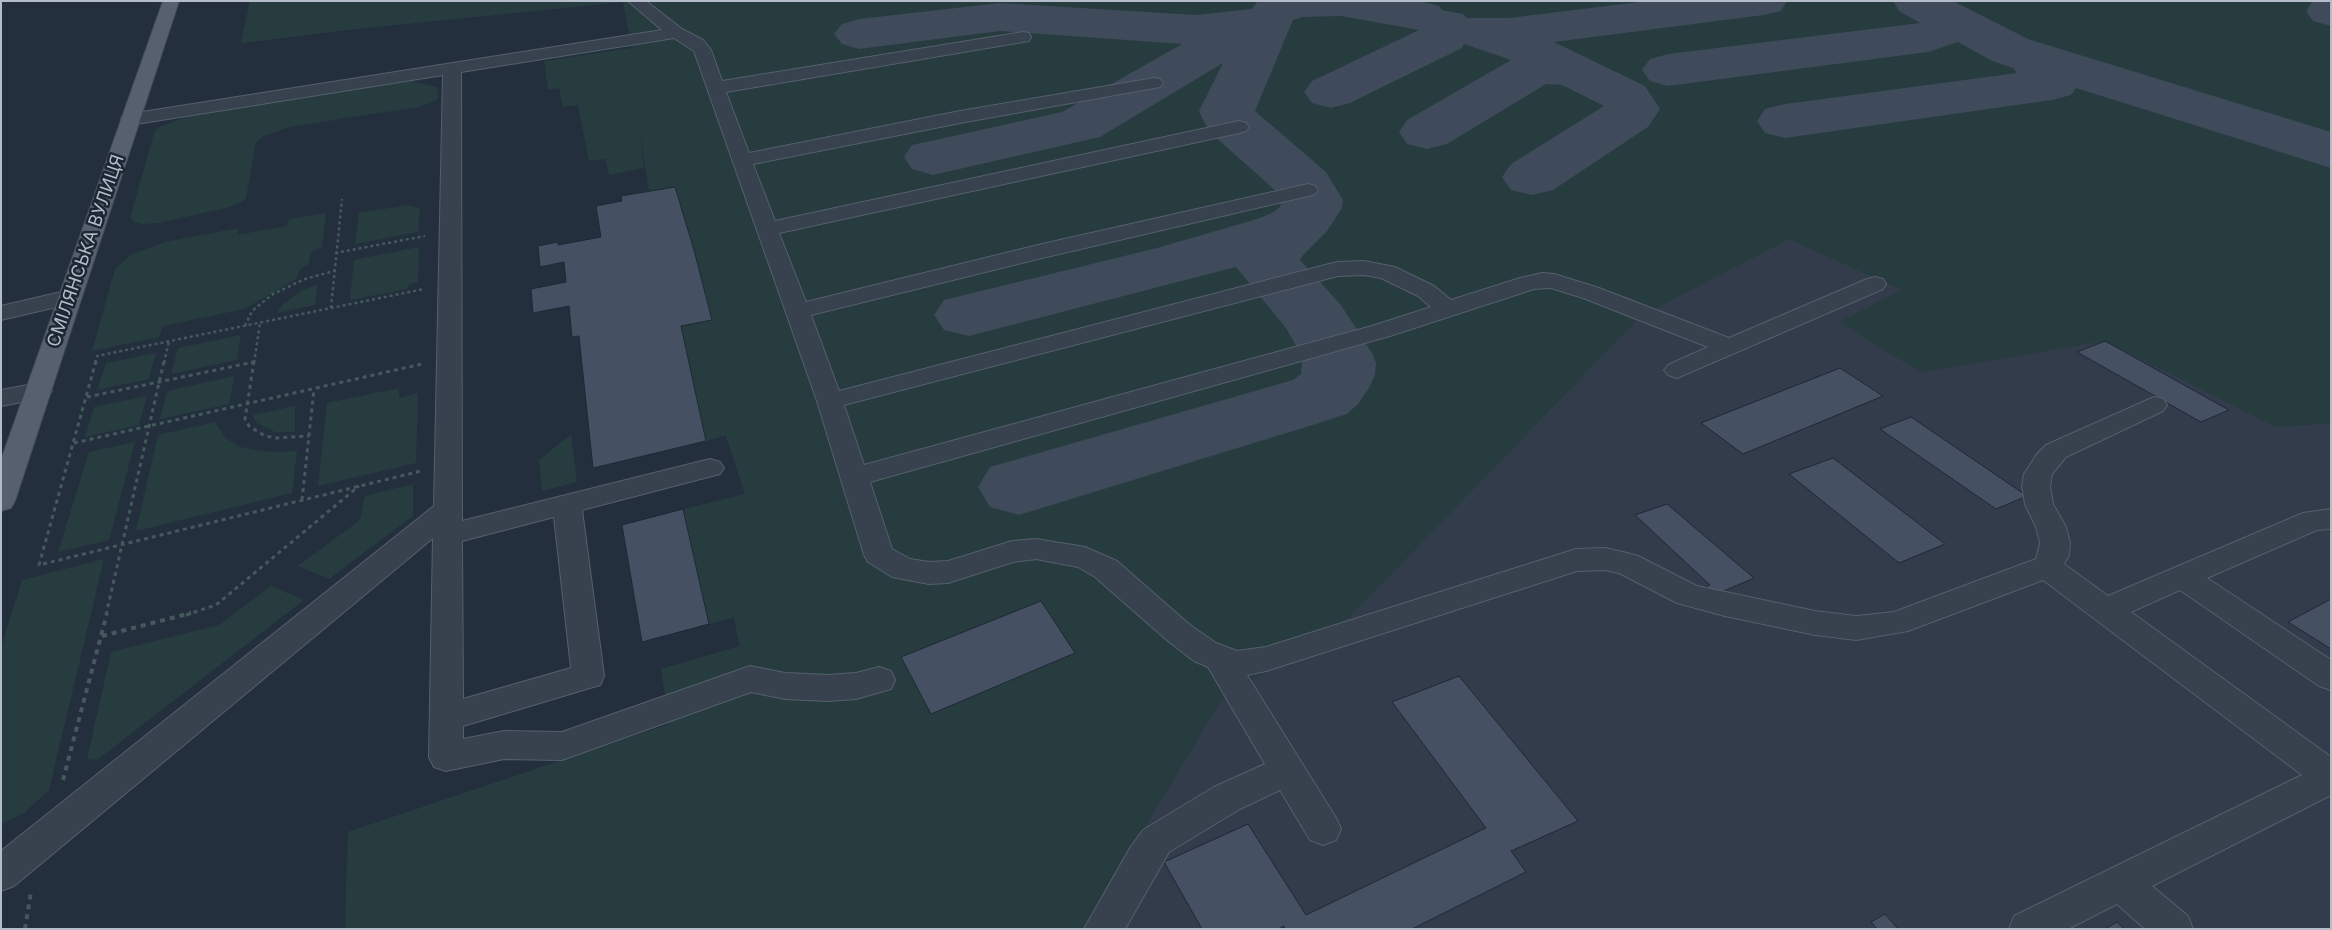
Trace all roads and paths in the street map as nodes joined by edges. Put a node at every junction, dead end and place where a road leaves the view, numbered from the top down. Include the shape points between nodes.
1 (171, 1) edge
2 (636, 1) edge
3 (676, 33) junction
4 (1023, 37) dead end
5 (452, 68) junction
6 (1154, 83) dead end
7 (715, 88) junction
8 (130, 119) junction
9 (1239, 127) dead end
10 (742, 160) junction
11 (1308, 190) dead end
12 (342, 199) dead end
13 (767, 229) junction
14 (450, 231) junction
15 (335, 253) junction
16 (334, 271) junction
17 (450, 284) junction
18 (1876, 284) dead end
19 (70, 298) junction
20 (331, 308) junction
21 (1447, 309) junction
22 (1, 312) edge
23 (798, 312) junction
24 (260, 323) junction
25 (246, 326) junction
26 (169, 341) junction
27 (1729, 347) junction
28 (449, 358) junction
29 (254, 362) junction
30 (1677, 370) dead end
31 (160, 381) junction
32 (314, 389) junction
33 (38, 391) junction
34 (87, 397) junction
35 (1, 398) edge
36 (830, 401) junction
37 (248, 404) junction
38 (2154, 405) dead end
39 (149, 427) junction
40 (309, 436) junction
41 (74, 443) junction
42 (448, 464) junction
43 (710, 468) dead end
44 (855, 477) junction
45 (360, 486) junction
46 (302, 500) junction
47 (1, 501) edge
48 (567, 505) junction
49 (2331, 519) edge
50 (447, 522) junction
51 (121, 544) junction
52 (2047, 567) junction
53 (2183, 577) junction
54 (2106, 610) junction
55 (102, 636) junction
56 (1221, 660) junction
57 (2331, 677) edge
58 (879, 680) dead end
59 (446, 717) junction
60 (1287, 770) junction
61 (2331, 777) edge
62 (61, 788) dead end
63 (1323, 830) dead end
64 (1, 874) edge
65 (2121, 883) junction
66 (1103, 929) edge
67 (2028, 929) edge
68 (2174, 929) edge

1 - 8 main road, СМІЛЯНСЬКА ВУЛИЦЯ
2 - 3 lane
3 - 5 lane
3 - 7 lane via 700,46
4 - 7 lane
5 - 8 lane
5 - 14 lane
6 - 10 lane
7 - 10 lane
8 - 19 main road, СМІЛЯНСЬКА ВУЛИЦЯ
9 - 13 lane
10 - 13 lane
11 - 23 lane via 890,287
12 - 15 path
13 - 23 lane
14 - 15 path
14 - 17 lane
15 - 16 path
16 - 20 path
16 - 25 path via 273,294 252,312
17 - 20 path
17 - 28 lane
18 - 27 lane
19 - 22 lane
19 - 33 main road, СМІЛЯНСЬКА ВУЛИЦЯ
20 - 24 path
21 - 27 lane via 1528,283 1554,281 1618,302
21 - 36 lane via 1426,291 1387,272 1364,268 1337,269
21 - 44 lane via 1340,342
23 - 36 lane
24 - 25 path
24 - 29 path
25 - 26 path
26 - 31 path
26 - 34 path via 97,356
27 - 30 lane
28 - 32 path
28 - 42 lane
29 - 31 path
29 - 37 path
31 - 34 path
31 - 39 path
32 - 37 path
32 - 40 path
33 - 35 lane
33 - 47 main road, СМІЛЯНСЬКА ВУЛИЦЯ
34 - 41 path
36 - 44 lane
37 - 39 path
37 - 40 path via 245,419 254,431 277,438
38 - 52 lane via 2056,451 2047,460 2038,474 2036,486 2042,512 2055,543 2054,556
39 - 41 path
39 - 51 path
40 - 46 path
41 - 51 path via 39,565
42 - 45 path
42 - 50 lane
43 - 48 lane
44 - 56 lane via 879,555 892,564 915,572 948,572 1012,552 1036,549 1085,558 1106,569 1179,633
45 - 46 path
45 - 55 path via 216,605
46 - 51 path
48 - 50 lane
48 - 59 lane via 588,676
49 - 53 lane via 2313,520
50 - 59 lane
50 - 64 lane
51 - 55 path
52 - 54 lane
52 - 56 lane via 1897,623 1856,628 1718,604 1688,595 1627,564 1605,559 1576,560 1266,659 1237,664
53 - 54 lane
53 - 57 lane
54 - 61 lane
55 - 62 path
56 - 60 lane
58 - 59 lane via 828,688 785,686 750,679 562,746 504,745 446,757
60 - 63 lane
60 - 66 lane via 1227,798 1156,841
61 - 65 lane
65 - 67 lane
65 - 68 lane

